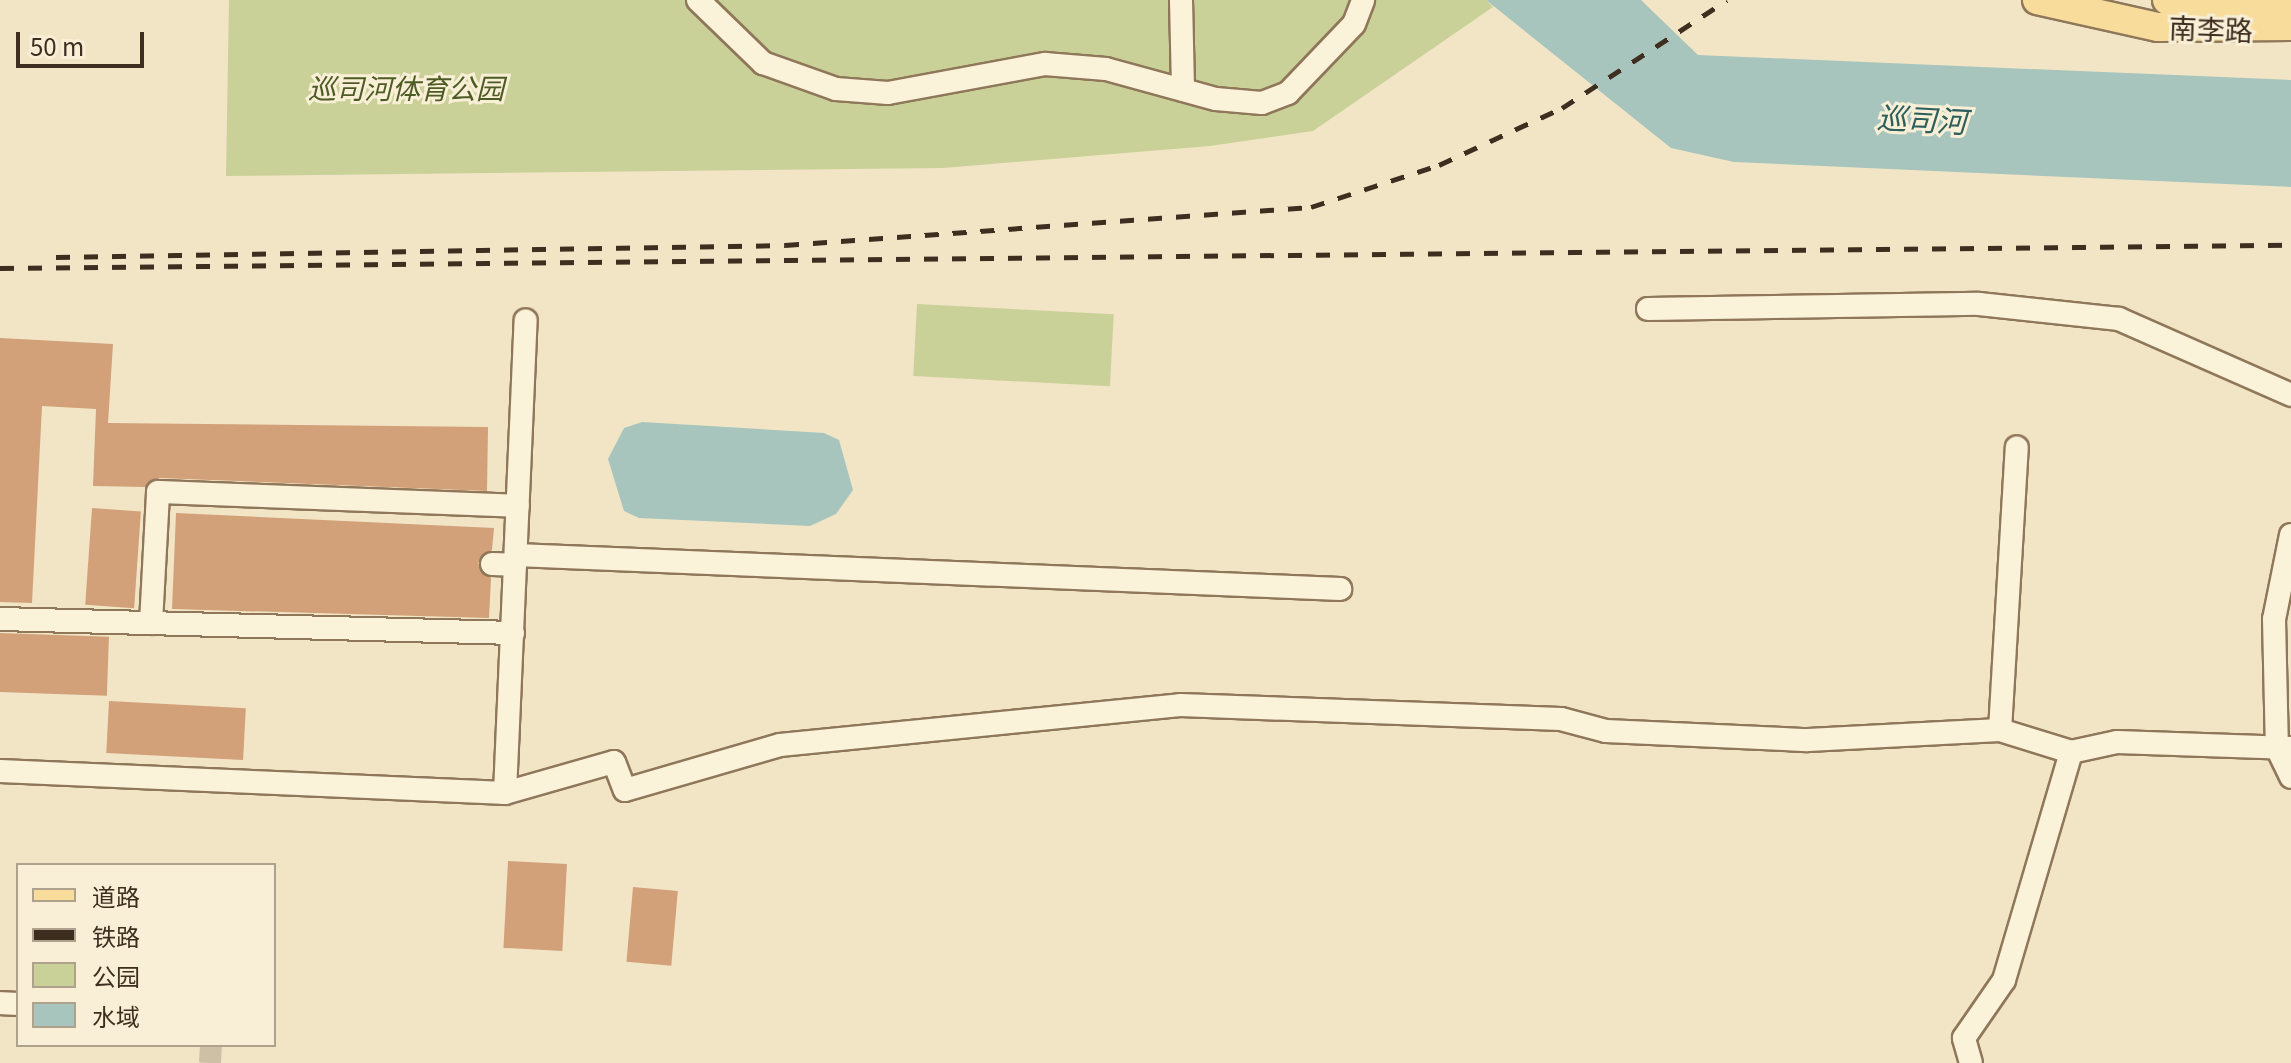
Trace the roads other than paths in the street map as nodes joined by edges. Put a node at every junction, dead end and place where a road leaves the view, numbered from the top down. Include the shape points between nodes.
1 (698, 0) edge
2 (1181, 0) edge
3 (1363, 0) edge
4 (2037, 0) edge
5 (2167, 0) edge
6 (2291, 1) edge
7 (2291, 26) edge
8 (1183, 90) junction
9 (1648, 309) dead end
10 (526, 320) dead end
11 (2291, 395) edge
12 (2017, 448) dead end
13 (518, 506) junction
14 (2291, 535) edge
15 (516, 560) junction
16 (492, 564) dead end
17 (1340, 589) dead end
18 (0, 619) edge
19 (151, 623) junction
20 (513, 633) junction
21 (2000, 730) junction
22 (2284, 748) edge
23 (2071, 752) junction
24 (0, 771) edge
25 (2291, 777) edge
26 (505, 793) junction
27 (1971, 1063) edge

1 - 8 street via 763,63 836,89 888,93 1045,64 1106,69
2 - 8 street
3 - 8 street via 1354,24 1288,93 1262,103
4 - 7 main road, 南李路 via 2158,27
5 - 6 main road, 南李路 via 2252,6
9 - 11 street via 1979,304 2119,319
10 - 13 street
12 - 21 street
13 - 15 street
13 - 19 street via 158,492
14 - 22 street via 2274,619
15 - 16 street
15 - 17 street
15 - 20 street
18 - 19 street
19 - 20 street
20 - 26 street
21 - 23 street
21 - 26 street via 1808,740 1606,731 1561,719 1180,705 780,745 625,790 614,762
22 - 23 street via 2117,742
22 - 25 street
23 - 27 street via 2004,980 1964,1038
24 - 26 street

